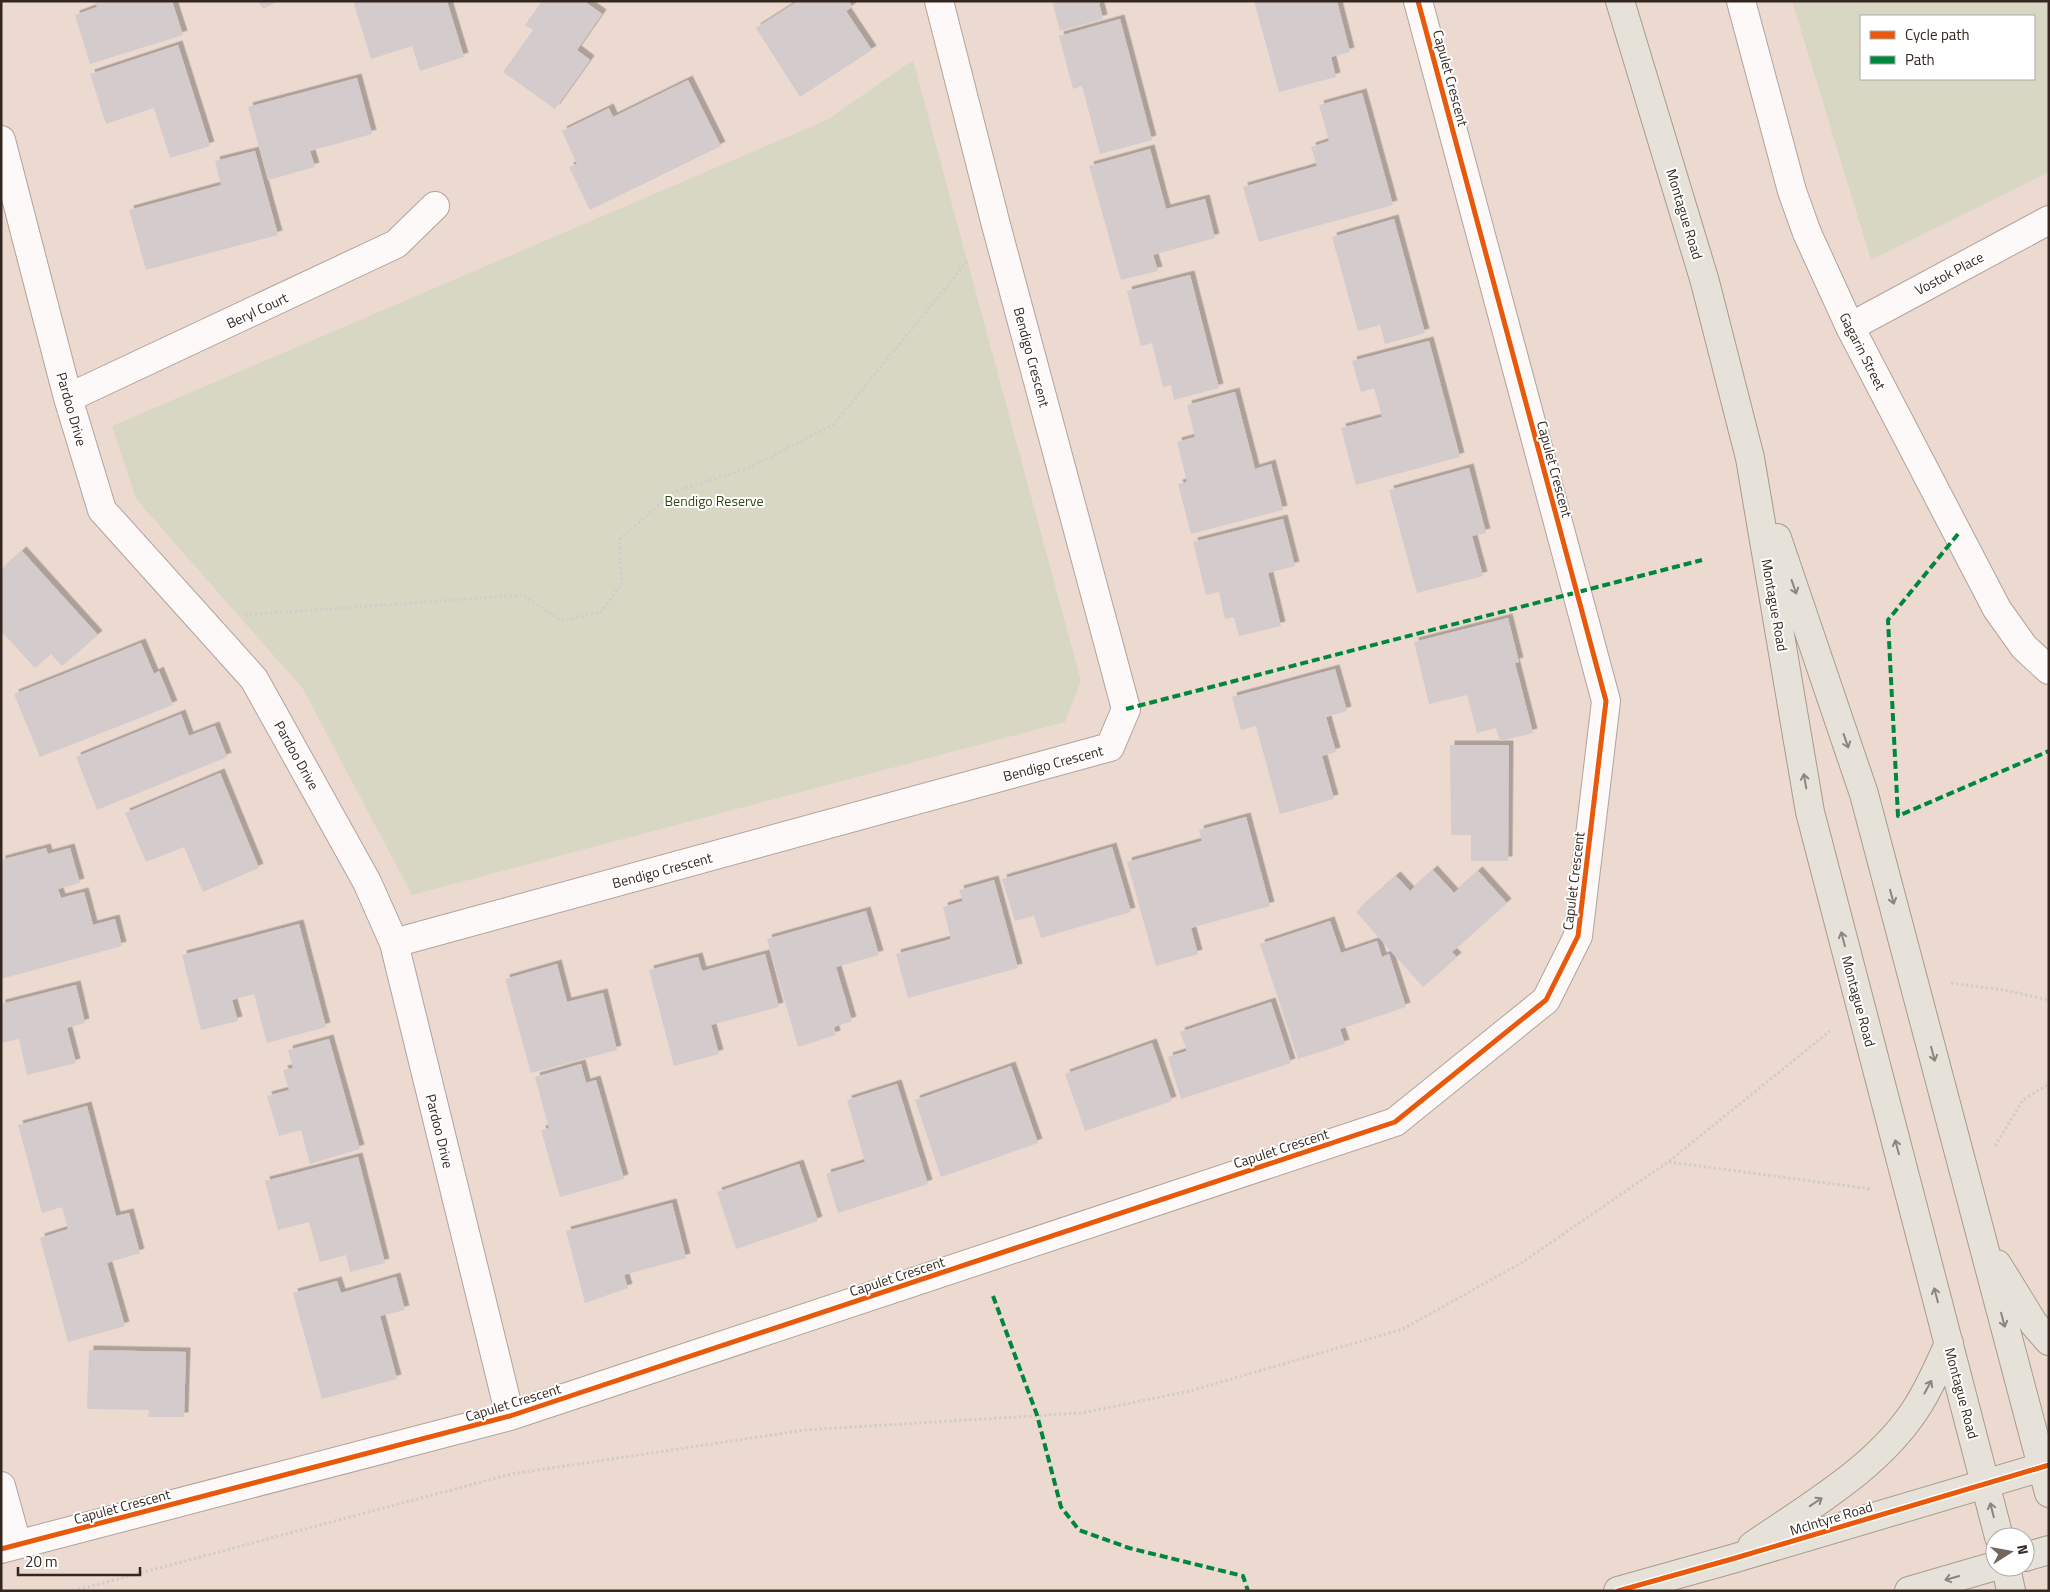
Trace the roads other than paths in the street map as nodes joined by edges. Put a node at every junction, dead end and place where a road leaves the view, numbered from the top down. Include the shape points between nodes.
1 (939, 1) edge
2 (1418, 1) edge
3 (1620, 1) edge
4 (1741, 1) edge
5 (1, 140) edge
6 (434, 206) dead end
7 (2049, 220) edge
8 (1850, 327) junction
9 (68, 398) junction
10 (1750, 458) junction
11 (2049, 670) edge
12 (394, 943) junction
13 (1982, 1239) junction
14 (2049, 1341) edge
15 (1949, 1343) junction
16 (510, 1416) junction
17 (2046, 1466) edge
18 (1985, 1484) junction
19 (1, 1486) edge
20 (2049, 1493) edge
21 (1996, 1527) edge
22 (9, 1547) edge
23 (2049, 1550) edge
24 (2035, 1554) edge
25 (1732, 1560) junction
26 (1985, 1569) edge
27 (2008, 1577) edge
28 (1618, 1591) edge
29 (1909, 1591) edge
30 (2011, 1591) edge

1 - 12 street, Bendigo Crescent via 1126,709 1110,747
2 - 16 street, Capulet Crescent via 1606,701 1578,936 1546,1000 1395,1122
3 - 10 main road, Montague Road via 1705,282
4 - 8 street, Gagarin Street via 1792,191 1807,233
5 - 9 street, Pardoo Drive
6 - 9 street, Beryl Court via 396,244
7 - 8 street, Vostok Place
8 - 11 street, Gagarin Street via 1998,609 2024,647
9 - 12 street, Pardoo Drive via 102,510 254,678 366,882
10 -> 13 main road, Montague Road via 1864,794
15 -> 10 main road, Montague Road via 1810,812
12 - 16 street, Pardoo Drive
13 - 14 main road via 2034,1324
13 -> 17 main road, Montague Road
15 - 18 main road, Montague Road
25 -> 15 main road via 1834,1489 1886,1444 1918,1405
16 - 22 street, Capulet Crescent
17 - 18 main road, McIntyre Road
17 - 20 main road, Montague Road
21 -> 18 main road, Montague Road
18 - 25 main road, McIntyre Road
19 - 22 street
23 - 24 main road
25 - 28 main road, McIntyre Road
26 -> 29 main road
27 - 30 main road

